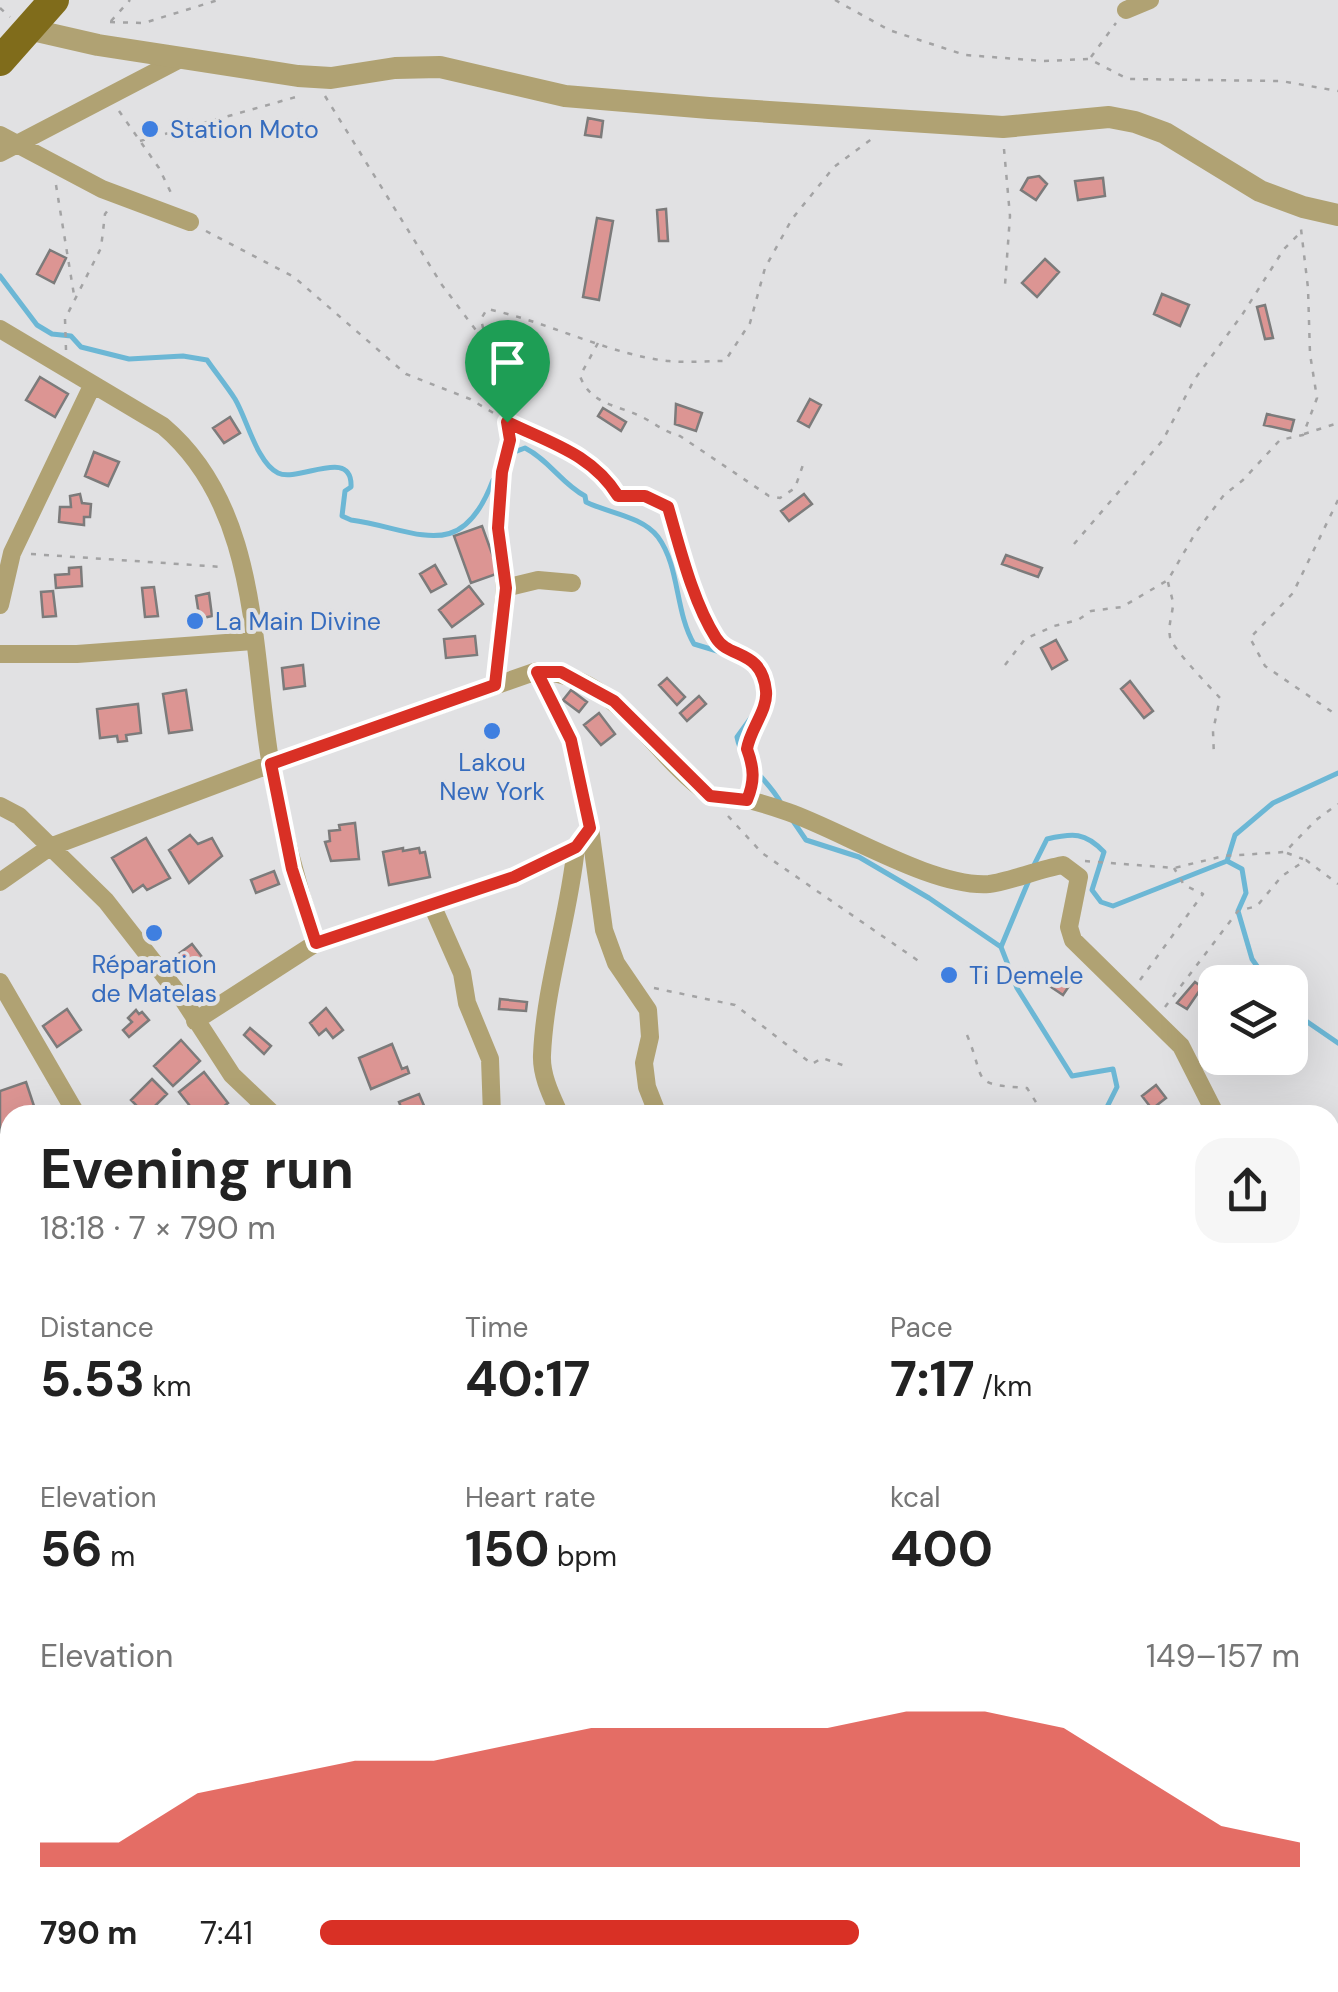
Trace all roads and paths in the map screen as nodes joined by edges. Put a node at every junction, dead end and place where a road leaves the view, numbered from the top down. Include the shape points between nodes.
1 (54, 0) edge
2 (130, 0) edge
3 (218, 0) edge
4 (834, 0) edge
5 (1150, 0) edge
6 (1126, 10) joint
7 (28, 29) junction
8 (182, 58) junction
9 (1089, 59) junction
10 (0, 61) edge
11 (317, 82) junction
12 (1338, 90) edge
13 (109, 95) junction
14 (899, 119) junction
15 (1003, 127) junction
16 (140, 141) junction
17 (6, 144) edge
18 (53, 164) junction
19 (118, 195) junction
20 (1304, 208) junction
21 (1338, 215) edge
22 (190, 222) junction
23 (1301, 232) junction
24 (1005, 284) dead end
25 (75, 299) junction
26 (0, 329) edge
27 (599, 342) junction
28 (486, 344) junction
29 (59, 365) junction
30 (92, 386) junction
31 (507, 422) junction
32 (1338, 423) edge
33 (1303, 435) junction
34 (805, 458) dead end
35 (502, 472) joint
36 (1338, 500) edge
37 (1074, 544) dead end
38 (12, 553) junction
39 (244, 568) junction
40 (1168, 580) junction
41 (572, 584) dead end
42 (506, 588) junction
43 (0, 604) edge
44 (254, 641) junction
45 (0, 654) edge
46 (1004, 665) dead end
47 (537, 672) junction
48 (495, 685) junction
49 (1338, 716) edge
50 (1214, 757) dead end
51 (271, 764) junction
52 (710, 796) junction
53 (747, 800) junction
54 (1338, 804) edge
55 (0, 806) edge
56 (590, 828) junction
57 (50, 847) junction
58 (576, 847) junction
59 (1286, 852) junction
60 (1306, 860) junction
61 (1062, 865) junction
62 (1174, 868) junction
63 (0, 882) edge
64 (1338, 884) edge
65 (432, 905) junction
66 (316, 943) junction
67 (920, 962) dead end
68 (0, 982) edge
69 (633, 983) junction
70 (1130, 992) junction
71 (195, 1020) junction
72 (1158, 1021) junction
73 (967, 1035) dead end
74 (848, 1067) dead end
75 (70, 1105) edge
76 (264, 1105) edge
77 (492, 1105) edge
78 (556, 1105) edge
79 (654, 1105) edge
80 (1038, 1105) edge
81 (1211, 1105) edge

1 - 7 main road
2 - 3 path via 110,22 144,23
4 - 9 path via 889,30 965,55
5 - 6 street
6 - 9 path
7 - 8 street
7 - 10 main road
8 - 11 street
8 - 13 street
9 - 12 path via 1128,78 1281,81
11 - 14 street via 440,66 565,96
11 - 16 path via 308,93
11 - 28 path
13 - 16 path
13 - 17 street
14 - 15 street
14 - 27 path via 834,167 792,219 765,268 750,323 725,361 667,361
15 - 20 street via 1080,118 1136,122
15 - 24 path via 1010,216
16 - 22 path
17 - 18 street
18 - 19 street
18 - 25 path
19 - 22 street
19 - 25 path
20 - 21 street
20 - 23 path
22 - 31 path via 294,277 406,374
23 - 33 path via 1317,398
23 - 37 path via 1194,380 1163,440
25 - 29 path via 65,319 67,346
26 - 29 street
27 - 28 path via 487,309 481,319
27 - 34 path via 580,376 584,388 608,406 680,436 769,496 780,498 795,488
28 - 31 path
29 - 30 street
30 - 38 street
30 - 39 street via 179,440 211,484
31 - 35 path
31 - 53 path via 584,458 618,496 645,496 668,507 704,618 719,644 751,658 764,679 767,696 747,749 754,768
32 - 33 path
33 - 40 path via 1280,440 1224,495
35 - 42 street via 498,528
36 - 49 path via 1293,593 1250,638 1264,666
38 - 39 path
38 - 43 street
39 - 44 street
40 - 46 path via 1122,607 1091,612 1025,640
40 - 50 path via 1170,640 1220,698
41 - 42 street via 538,580
42 - 48 street
44 - 45 street
44 - 51 street
47 - 48 street
47 - 52 street via 561,672 614,701
47 - 56 street via 571,740
48 - 51 street
51 - 57 street
51 - 66 street via 292,869
52 - 53 street
52 - 67 path via 762,853
53 - 61 street via 836,830 928,873 967,882 990,884
54 - 59 path
55 - 57 street
56 - 58 street
56 - 69 street via 604,930 616,963
57 - 63 street
57 - 71 street via 106,900
58 - 65 street
58 - 78 street via 542,1057
59 - 60 path
59 - 62 path
60 - 64 path
60 - 72 path via 1257,906 1238,911
61 - 62 path via 1101,861
61 - 70 street via 1079,876 1069,927 1073,940
62 - 70 path via 1184,885 1203,894
65 - 66 street
65 - 77 street via 490,1059
66 - 71 street
68 - 75 street
69 - 74 path via 735,1005 812,1064 822,1058
69 - 79 street via 648,1010 644,1063
70 - 72 street
71 - 76 street via 232,1075
72 - 81 street via 1181,1046
73 - 80 path via 980,1078 988,1085 1027,1088

